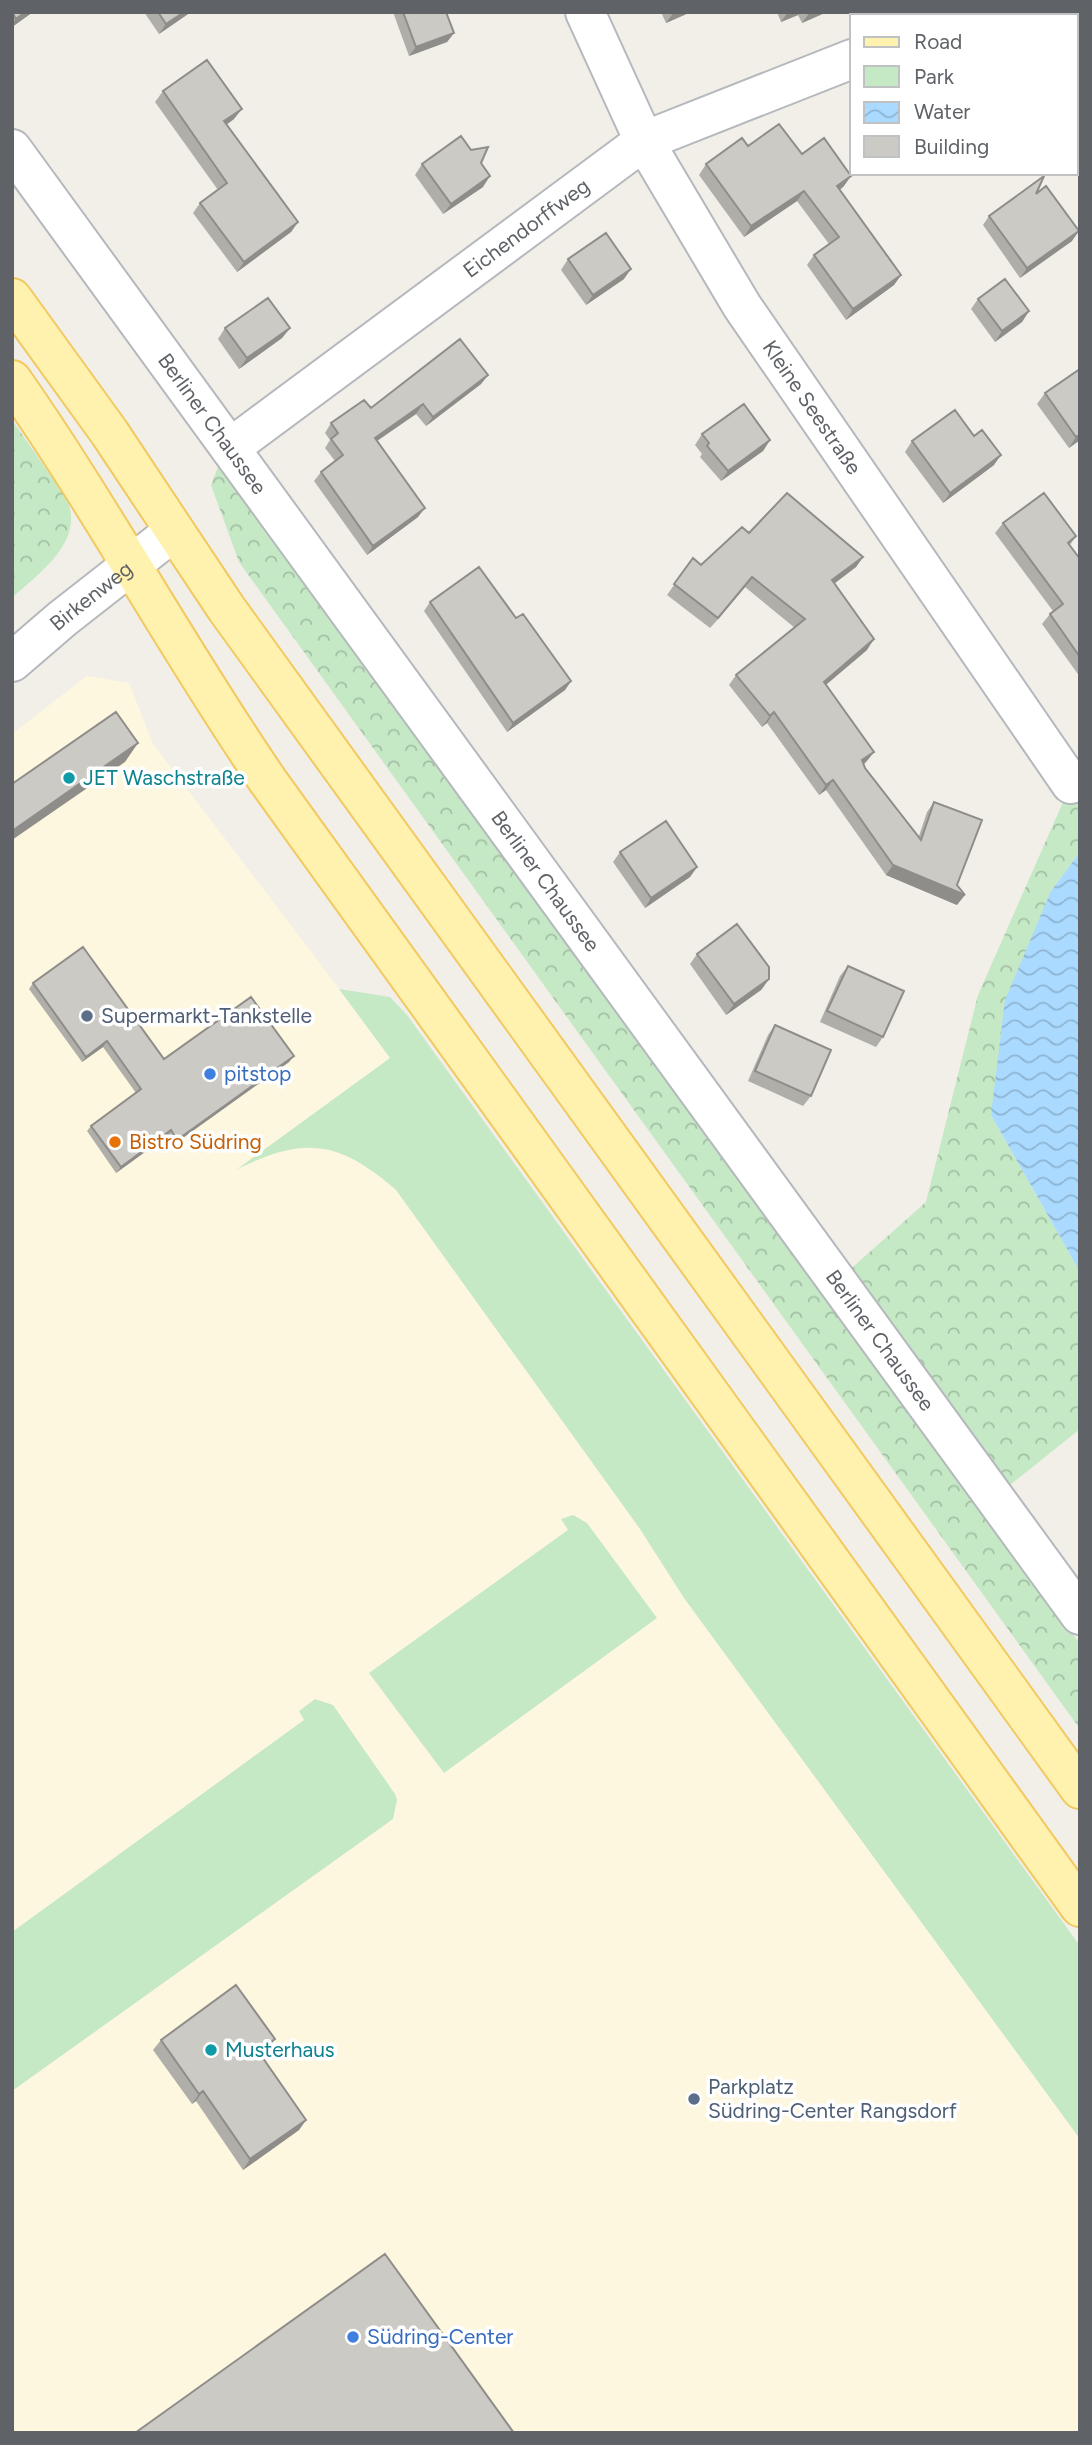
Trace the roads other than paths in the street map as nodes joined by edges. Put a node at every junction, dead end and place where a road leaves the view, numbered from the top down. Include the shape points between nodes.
1 (585, 12) edge
2 (850, 60) edge
3 (645, 141) junction
4 (12, 149) edge
5 (12, 298) edge
6 (12, 380) edge
7 (230, 448) junction
8 (173, 532) junction
9 (131, 563) junction
10 (12, 662) edge
11 (1071, 784) dead end
12 (1080, 1615) edge
13 (1080, 1789) edge
14 (1080, 1907) edge

1 - 3 street, Kleine Seestraße
2 - 3 street, Eichendorffweg
3 - 7 street, Eichendorffweg
3 - 11 street, Kleine Seestraße via 742,306
4 - 7 street, Berliner Chaussee
5 - 8 main road via 109,432
6 - 9 main road
7 - 12 street, Berliner Chaussee
8 - 9 street, Birkenweg
8 - 13 main road
9 - 10 street, Birkenweg
9 - 14 main road via 219,710 268,780

